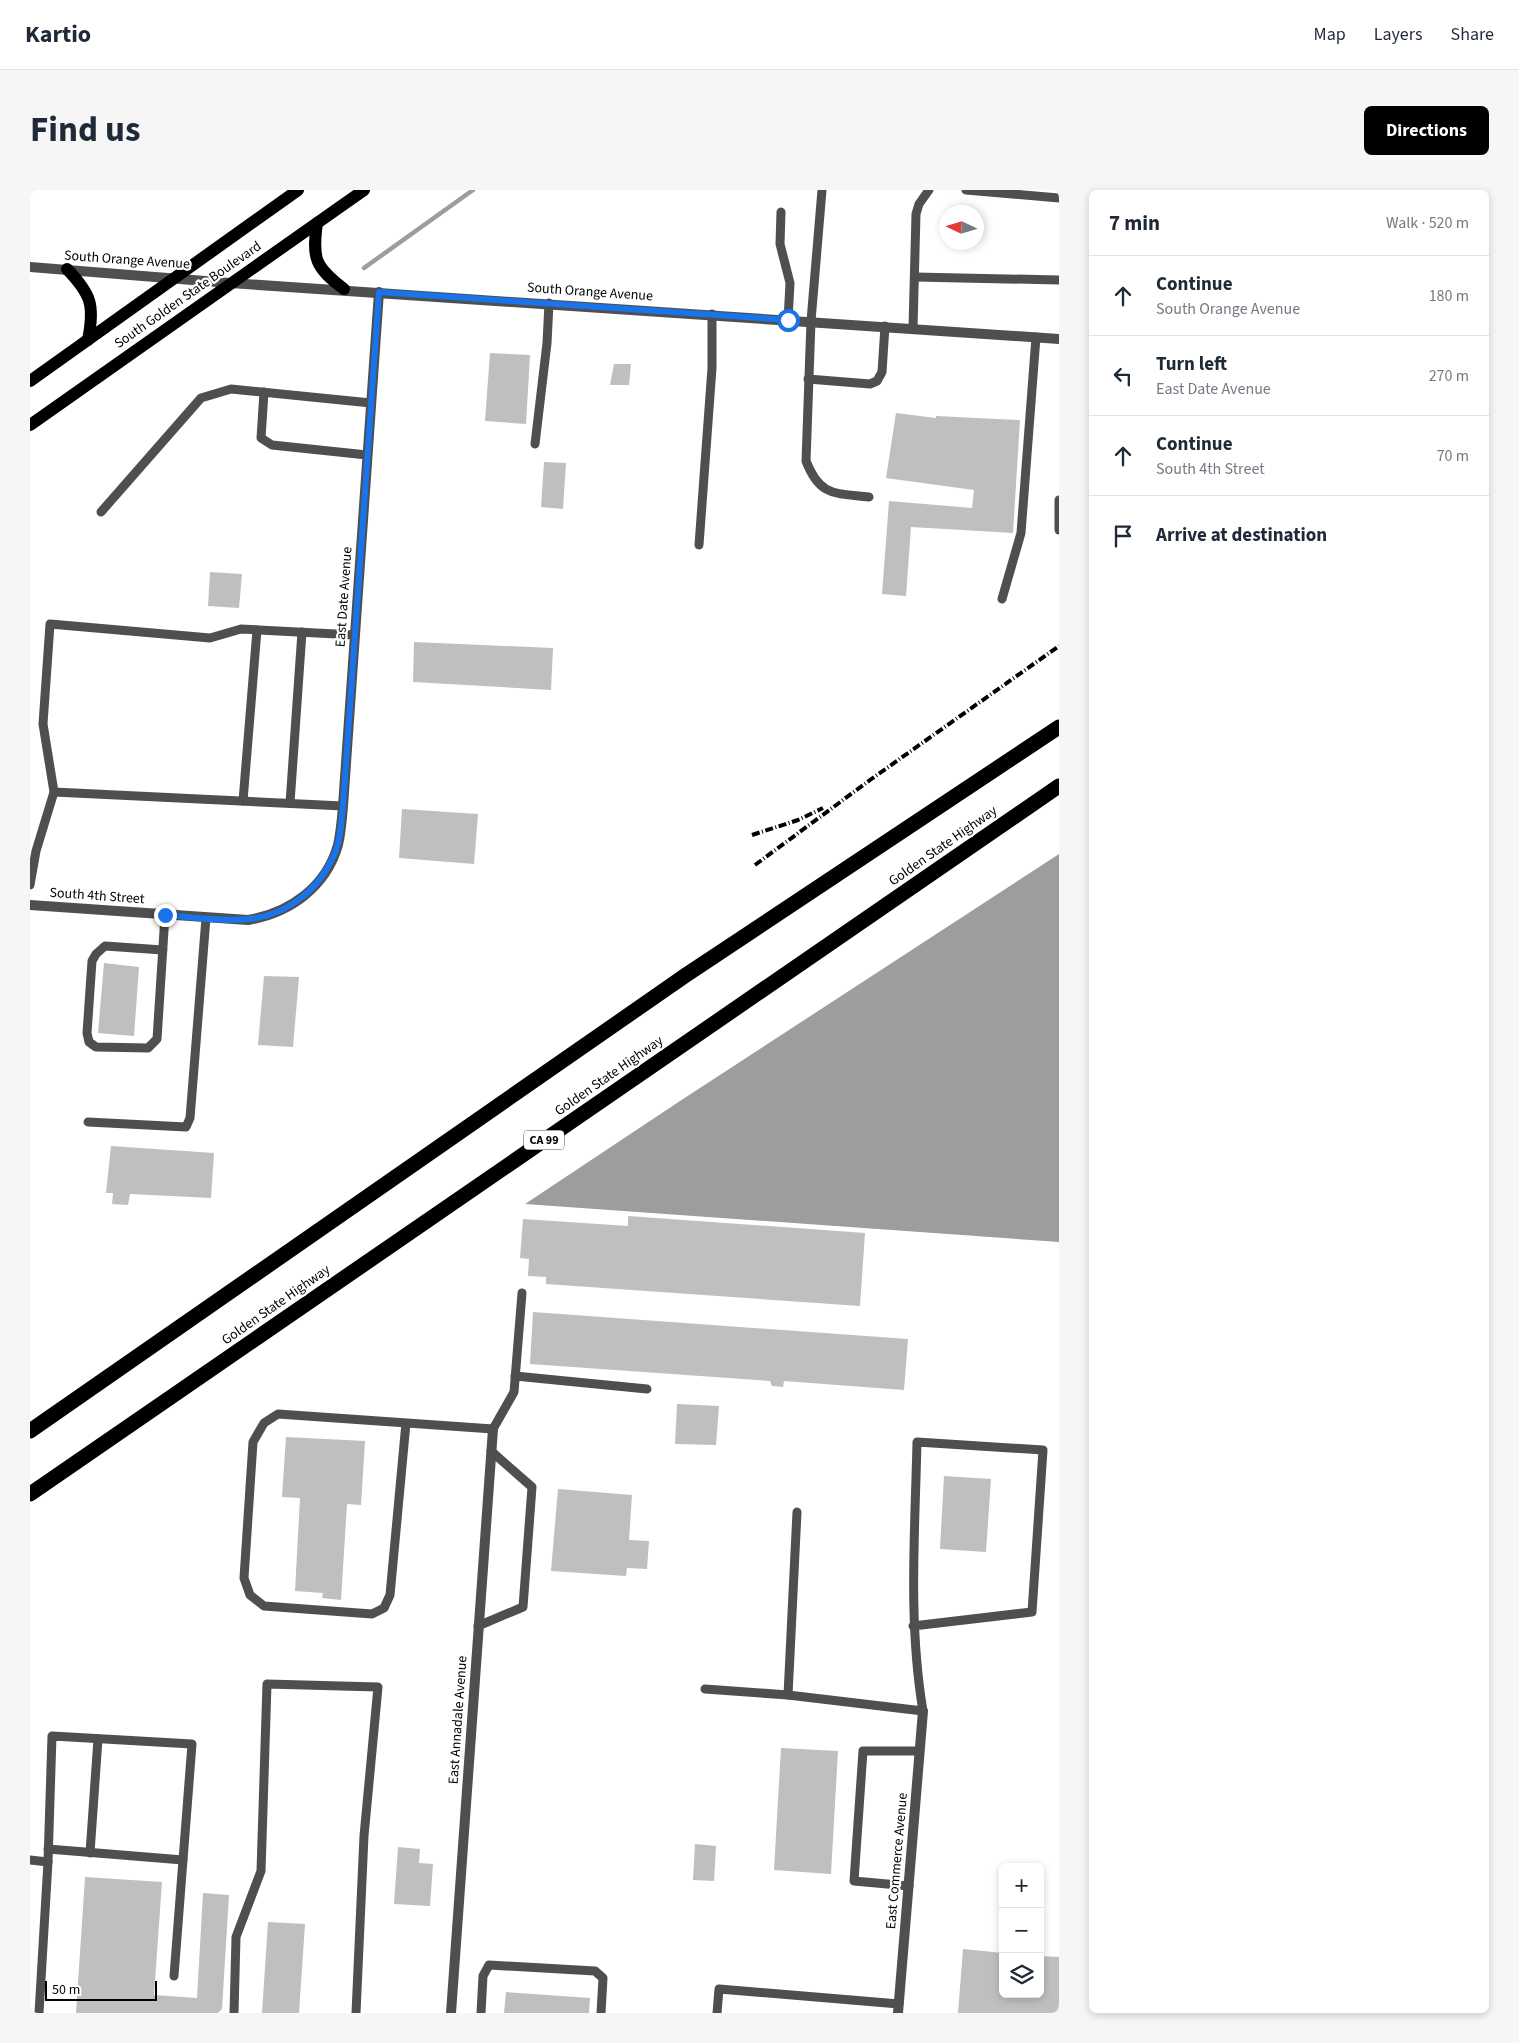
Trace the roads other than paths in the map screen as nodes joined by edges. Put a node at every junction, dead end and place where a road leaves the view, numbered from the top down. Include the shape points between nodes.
1 (298, 190) edge
2 (364, 190) edge
3 (822, 190) edge
4 (929, 190) edge
5 (966, 190) edge
6 (1059, 198) edge
7 (781, 212) dead end
8 (317, 223) junction
9 (30, 266) edge
10 (67, 269) junction
11 (915, 277) junction
12 (177, 278) junction
13 (1059, 280) edge
14 (230, 283) junction
15 (344, 289) junction
16 (379, 292) junction
17 (549, 303) junction
18 (712, 314) junction
19 (788, 320) junction
20 (811, 321) junction
21 (885, 326) junction
22 (913, 328) junction
23 (1036, 337) junction
24 (1059, 339) edge
25 (88, 340) junction
26 (808, 379) junction
27 (30, 381) edge
28 (264, 392) junction
29 (371, 402) junction
30 (30, 425) edge
31 (535, 444) dead end
32 (367, 455) junction
33 (869, 497) dead end
34 (1059, 500) edge
35 (101, 512) dead end
36 (1059, 530) edge
37 (699, 545) dead end
38 (1002, 599) dead end
39 (257, 630) junction
40 (302, 632) junction
41 (355, 635) junction
42 (1059, 727) edge
43 (1059, 786) edge
44 (54, 792) junction
45 (243, 801) junction
46 (290, 803) junction
47 (343, 806) junction
48 (30, 885) edge
49 (306, 895) joint
50 (30, 906) edge
51 (165, 915) junction
52 (206, 918) junction
53 (163, 950) junction
54 (88, 1122) dead end
55 (522, 1293) dead end
56 (515, 1376) junction
57 (647, 1389) dead end
58 (406, 1423) junction
59 (493, 1429) junction
60 (30, 1431) edge
61 (491, 1451) junction
62 (30, 1494) edge
63 (797, 1512) dead end
64 (478, 1626) junction
65 (913, 1626) junction
66 (704, 1689) dead end
67 (788, 1694) junction
68 (923, 1711) junction
69 (98, 1738) junction
70 (920, 1751) junction
71 (48, 1849) junction
72 (90, 1853) junction
73 (30, 1860) edge
74 (183, 1860) junction
75 (48, 1862) junction
76 (908, 1886) junction
77 (174, 1976) dead end
78 (30, 2004) edge
79 (40, 2009) edge
80 (899, 2009) edge
81 (234, 2013) edge
82 (356, 2013) edge
83 (451, 2013) edge
84 (481, 2013) edge
85 (601, 2013) edge
86 (717, 2013) edge

1 - 12 main road, South Golden State Boulevard
2 - 8 main road, South Golden State Boulevard
3 - 20 lane
4 - 11 lane via 916,214
5 - 6 lane
7 - 19 lane via 780,244 790,284
8 - 14 main road, South Golden State Boulevard
8 - 15 main road via 314,243 319,266
9 - 10 street, South Orange Avenue
10 - 12 street, South Orange Avenue
10 - 25 main road via 88,296 91,322
11 - 13 lane
11 - 22 lane
12 - 14 street, South Orange Avenue
12 - 25 main road, South Golden State Boulevard
14 - 15 street, South Orange Avenue
14 - 30 main road, South Golden State Boulevard
15 - 16 street, South Orange Avenue
16 - 17 street, South Orange Avenue
16 - 29 street, East Date Avenue
17 - 18 street, South Orange Avenue
17 - 31 lane
18 - 19 street, South Orange Avenue
18 - 37 lane via 712,368
19 - 20 street, South Orange Avenue
20 - 21 street, South Orange Avenue
20 - 26 lane
21 - 22 street, South Orange Avenue
21 - 26 lane via 882,372 877,381 870,384
22 - 23 street, South Orange Avenue
23 - 24 street, South Orange Avenue
23 - 38 lane via 1021,532
25 - 27 main road, South Golden State Boulevard
26 - 33 lane via 806,461 811,475 830,493
28 - 29 lane
28 - 32 lane via 261,438 272,445
28 - 35 lane via 231,390 202,398
29 - 32 street, East Date Avenue
32 - 41 street, East Date Avenue
34 - 36 lane
39 - 40 lane
39 - 44 lane via 241,629 210,638 50,624 43,724
39 - 45 lane
40 - 41 lane
40 - 46 lane
41 - 47 street, East Date Avenue
42 - 60 highway via 686,975
43 - 62 highway, Golden State Highway / CA 99
44 - 45 lane
44 - 48 lane via 36,851
45 - 46 lane
46 - 47 lane
47 - 49 street, East Date Avenue via 334,855
49 - 52 street, South 4th Street via 263,917 248,920
50 - 51 street, South 4th Street
51 - 52 street, South 4th Street
51 - 53 lane
52 - 54 lane via 190,1118 186,1128
53 - 53 lane via 157,1039 148,1048 96,1047 87,1033 92,961 96,954 105,946
55 - 56 lane
56 - 57 lane
56 - 59 lane via 514,1392
58 - 58 lane via 278,1414 264,1423 253,1442 244,1578 250,1595 264,1606 372,1614 384,1608 390,1595
58 - 59 lane
59 - 61 street, East Annadale Avenue
61 - 64 street, East Annadale Avenue
61 - 64 lane via 532,1487 523,1608
63 - 67 lane
64 - 83 street, East Annadale Avenue
65 - 65 lane via 917,1442 1043,1450 1032,1612
65 - 68 lane
66 - 67 lane
67 - 68 lane
68 - 70 street, East Commerce Avenue
69 - 71 lane via 52,1736
69 - 72 lane
69 - 74 lane via 192,1744
70 - 76 street, East Commerce Avenue
70 - 76 lane via 863,1751 854,1881
71 - 72 lane
71 - 75 lane
72 - 74 lane
73 - 75 lane
74 - 77 lane
75 - 79 lane
76 - 80 street, East Commerce Avenue
78 - 79 lane
80 - 86 lane via 719,1989
81 - 82 lane via 236,1937 261,1871 267,1684 378,1687 364,1836
84 - 85 lane via 483,1976 489,1965 595,1971 603,1978

